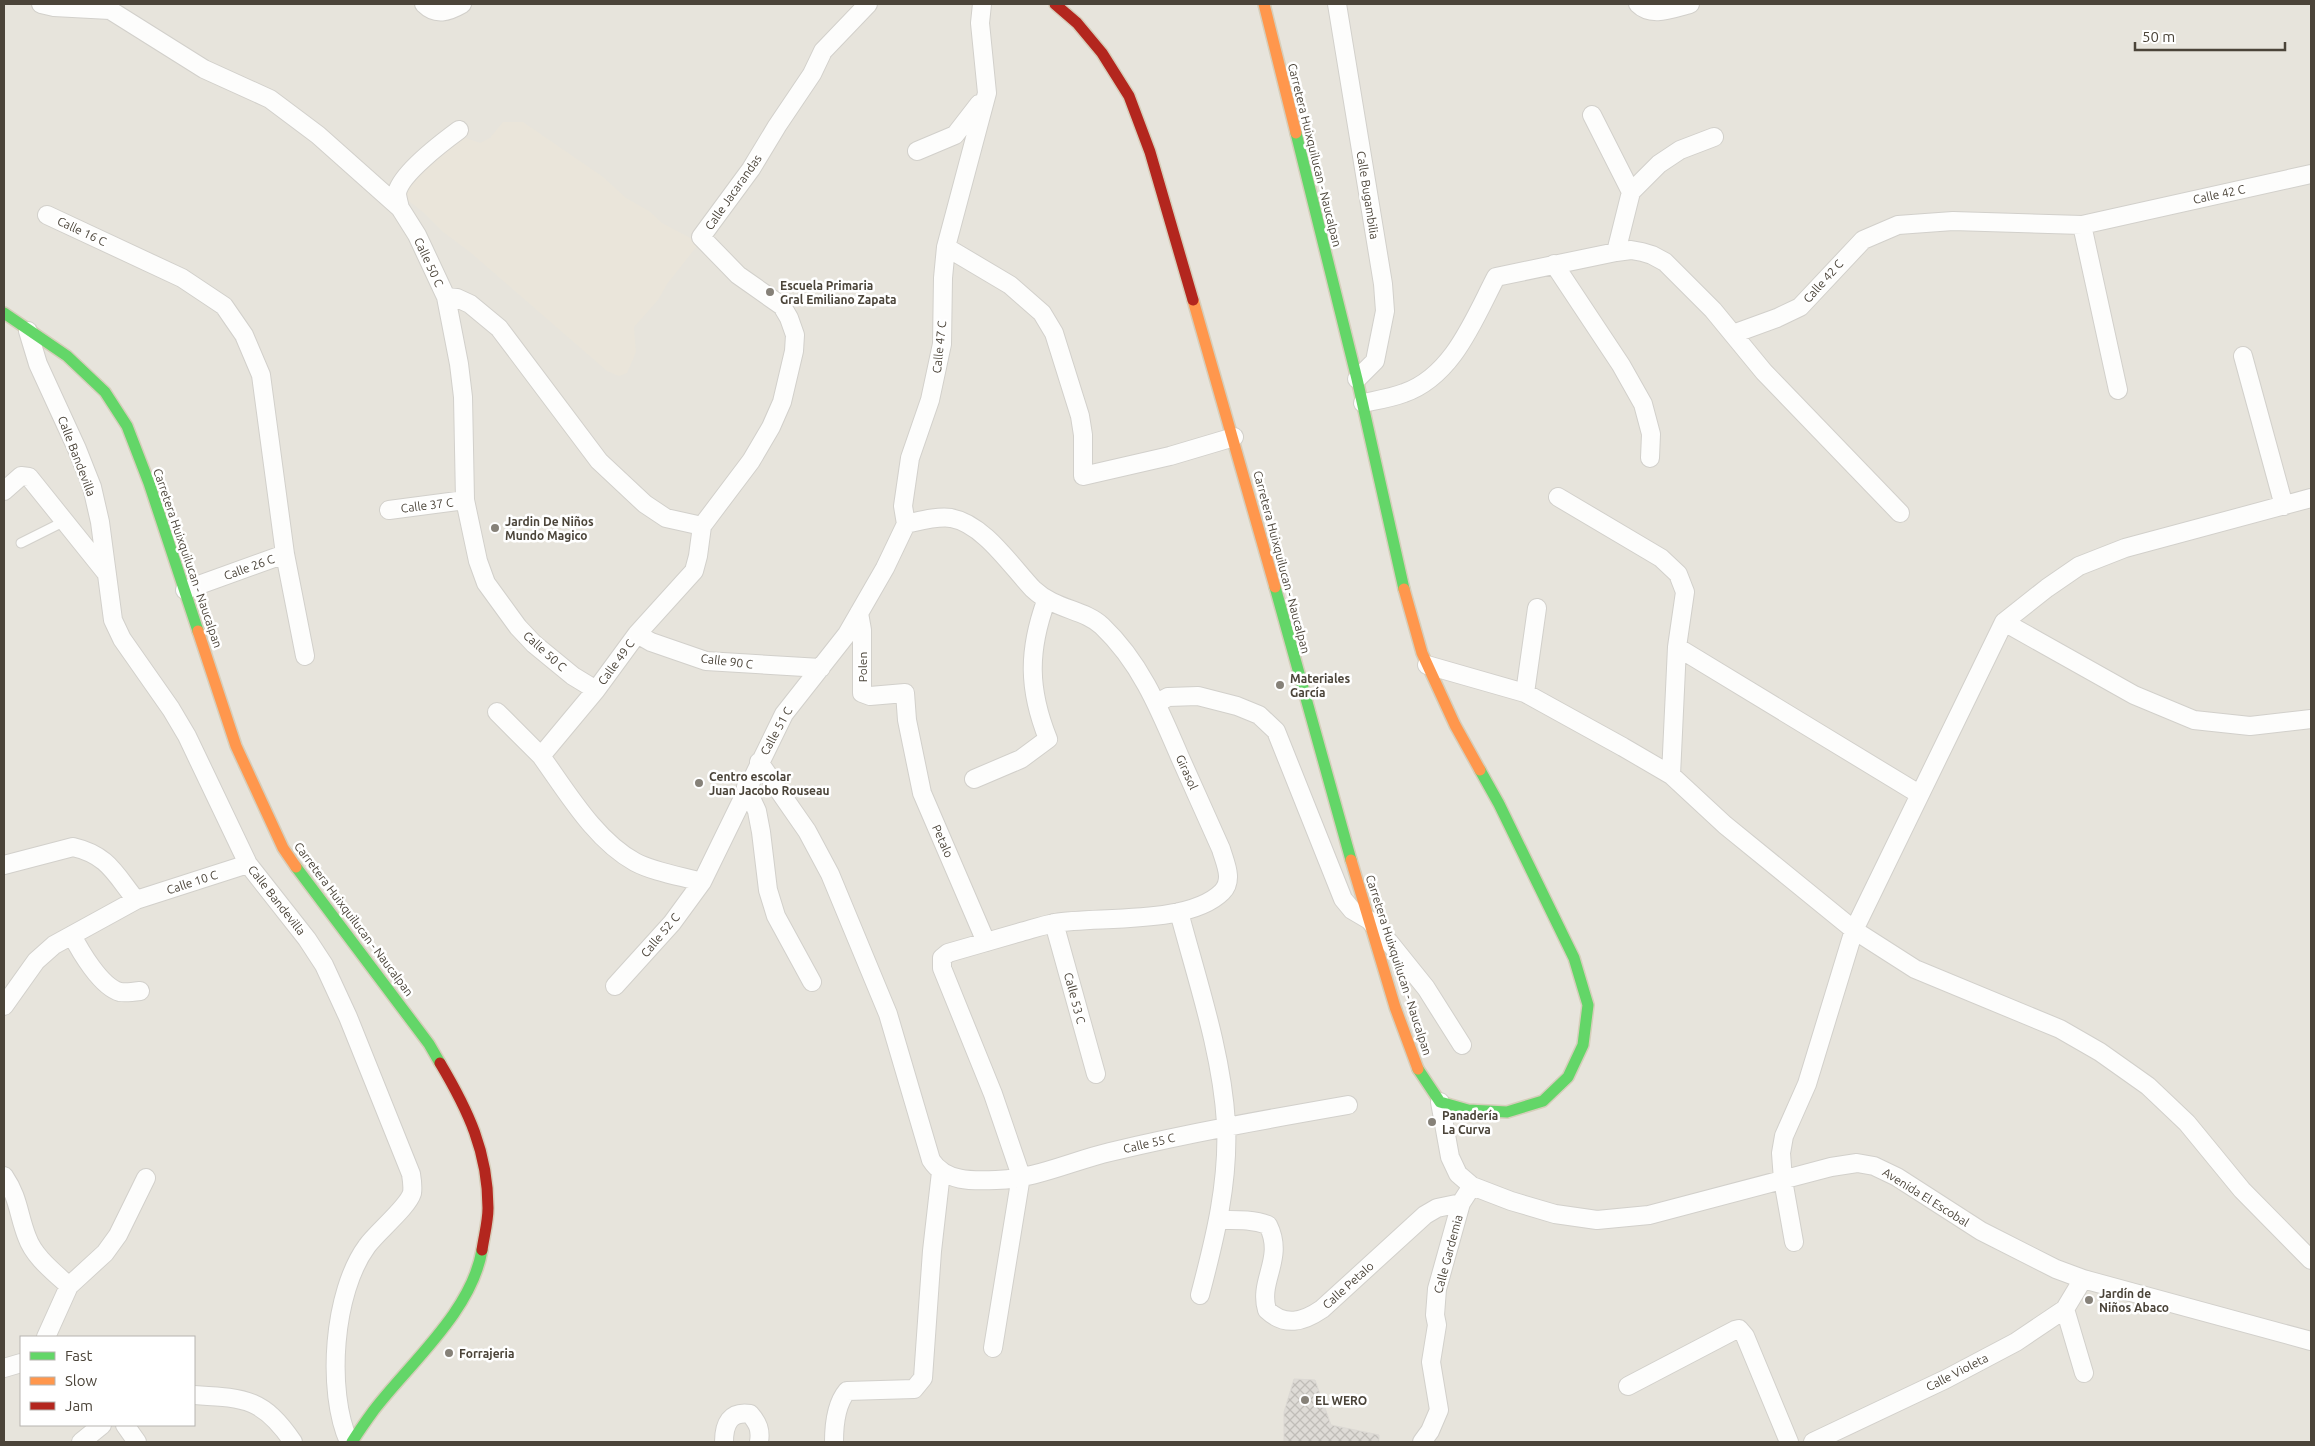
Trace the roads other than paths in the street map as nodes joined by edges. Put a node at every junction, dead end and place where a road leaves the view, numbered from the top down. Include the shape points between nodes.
1 (41, 4) edge
2 (424, 4) edge
3 (462, 4) edge
4 (868, 4) edge
5 (982, 4) edge
6 (1055, 4) edge
7 (1264, 4) edge
8 (1337, 4) edge
9 (1638, 4) edge
10 (1690, 4) edge
11 (109, 7) edge
12 (987, 94) junction
13 (1592, 115) dead end
14 (459, 130) dead end
15 (1714, 137) dead end
16 (917, 151) dead end
17 (2311, 174) edge
18 (1631, 192) junction
19 (400, 208) junction
20 (47, 215) dead end
21 (2082, 225) junction
22 (946, 247) junction
23 (1616, 252) junction
24 (1554, 264) junction
25 (446, 297) junction
26 (4, 313) edge
27 (28, 331) junction
28 (1732, 334) junction
29 (2243, 356) dead end
30 (1357, 379) junction
31 (2118, 390) dead end
32 (1363, 404) junction
33 (1234, 437) junction
34 (1650, 458) dead end
35 (4, 491) edge
36 (1558, 497) dead end
37 (2311, 498) edge
38 (465, 500) junction
39 (2284, 506) junction
40 (389, 510) dead end
41 (1900, 513) dead end
42 (65, 521) junction
43 (906, 524) junction
44 (702, 526) junction
45 (21, 543) dead end
46 (285, 554) junction
47 (107, 575) junction
48 (185, 590) junction
49 (1046, 601) junction
50 (1538, 608) dead end
51 (859, 613) junction
52 (2004, 622) junction
53 (637, 634) junction
54 (1677, 647) junction
55 (306, 656) dead end
56 (1428, 665) junction
57 (822, 668) junction
58 (596, 690) junction
59 (1525, 693) junction
60 (1157, 703) junction
61 (497, 712) dead end
62 (2311, 719) edge
63 (910, 737) joint
64 (541, 756) junction
65 (759, 762) junction
66 (1671, 775) junction
67 (974, 778) dead end
68 (746, 787) junction
69 (1919, 794) junction
70 (248, 864) junction
71 (4, 865) edge
72 (702, 882) junction
73 (136, 900) junction
74 (1180, 912) junction
75 (1369, 920) junction
76 (1054, 923) junction
77 (1854, 930) junction
78 (72, 935) junction
79 (986, 942) junction
80 (812, 982) dead end
81 (615, 986) dead end
82 (140, 991) dead end
83 (5, 999) edge
84 (1462, 1044) dead end
85 (1096, 1074) dead end
86 (1440, 1102) junction
87 (1348, 1105) dead end
88 (1226, 1125) junction
89 (946, 1175) junction
90 (1021, 1176) junction
91 (146, 1178) dead end
92 (1783, 1180) junction
93 (7, 1186) edge
94 (1472, 1186) junction
95 (1461, 1203) junction
96 (1219, 1220) junction
97 (1794, 1242) dead end
98 (2311, 1260) edge
99 (2083, 1279) junction
100 (69, 1286) junction
101 (1200, 1295) dead end
102 (2065, 1309) junction
103 (46, 1336) edge
104 (2311, 1341) edge
105 (992, 1348) dead end
106 (20, 1363) edge
107 (4, 1368) edge
108 (2084, 1373) dead end
109 (1628, 1386) dead end
110 (195, 1395) edge
111 (101, 1426) edge
112 (125, 1426) edge
113 (81, 1442) edge
114 (137, 1442) edge
115 (293, 1442) edge
116 (351, 1442) edge
117 (724, 1442) edge
118 (759, 1442) edge
119 (834, 1442) edge
120 (1422, 1442) edge
121 (1789, 1442) edge
122 (1813, 1442) edge

1 - 11 street, Calle 50 C
2 - 3 street via 439,12
4 - 44 street, Calle Jacarandas via 823,51 812,74 751,169 701,236 738,275 782,306 795,335 782,402 771,427 751,461
5 - 12 street, Calle 47 C via 980,23
6 - 33 main road, Carretera Huixquilucan - Naucalpan via 1077,23 1102,53 1129,96 1150,152
7 - 30 main road, Carretera Huixquilucan - Naucalpan
8 - 30 street, Calle Bugambilia via 1385,312 1375,361
9 - 10 street via 1652,12
11 - 19 street, Calle 50 C via 204,69 270,99 318,135
12 - 16 street via 955,135
12 - 22 street, Calle 47 C
13 - 18 street
14 - 19 street via 420,160 397,192
15 - 18 street via 1680,150 1659,164
17 - 21 street, Calle 42 C
18 - 23 street
19 - 25 street, Calle 50 C via 418,235
20 - 46 street, Calle 16 C via 182,278 224,306 244,335 261,375
21 - 28 street, Calle 42 C via 1953,221 1898,225 1863,240 1800,307
21 - 31 street
22 - 33 street via 1010,285 1042,313 1054,333 1084,435 1083,476
22 - 43 street, Calle 47 C via 942,344 930,400 910,458 903,506
23 - 24 street
23 - 28 street via 1642,252 1665,262
24 - 32 street via 1496,277 1452,357 1430,380 1405,393
24 - 34 street via 1643,404 1651,434
25 - 38 street, Calle 50 C via 459,364
25 - 44 street via 470,304 499,328 599,461 645,504 666,518
26 - 27 main road, Carretera Huixquilucan - Naucalpan
27 - 47 street, Calle Bandevilla via 38,364 92,488
27 - 48 main road, Carretera Huixquilucan - Naucalpan via 67,356 105,392 127,426
28 - 41 street via 1764,372
29 - 39 street
30 - 32 main road, Carretera Huixquilucan - Naucalpan
32 - 56 main road, Carretera Huixquilucan - Naucalpan via 1404,585
33 - 75 main road, Carretera Huixquilucan - Naucalpan
35 - 42 street via 22,476 29,477
36 - 54 street via 1662,558 1678,574 1685,592
37 - 39 street
38 - 40 street, Calle 37 C
38 - 58 street, Calle 50 C via 478,560 486,583 497,600 534,644
39 - 52 street via 2125,548 2079,566
42 - 45 lane
42 - 47 street
43 - 49 street via 950,518 972,526
43 - 51 street
44 - 53 street, Calle 49 C via 694,570
46 - 48 street, Calle 26 C
46 - 55 street, Calle 16 C
47 - 70 street, Calle Bandevilla via 113,620 122,639 187,736
48 - 116 main road, Carretera Huixquilucan - Naucalpan via 236,746 283,848 446,1069 465,1105 487,1178 486,1233 475,1277 444,1327
49 - 60 street, Girasol via 1100,624 1141,673
49 - 67 street via 1037,626 1032,671 1038,709 1048,738 1006,767
50 - 59 street
51 - 57 street
51 - 63 street, Polen via 862,693 870,696 905,693
52 - 62 street via 2134,695 2194,720 2250,726
52 - 69 street
53 - 57 street, Calle 90 C via 706,661
53 - 58 street, Calle 49 C
54 - 66 street
54 - 69 street
56 - 59 street
56 - 86 main road, Carretera Huixquilucan - Naucalpan via 1455,726 1500,804 1574,958 1588,1005 1583,1045 1572,1069 1543,1101 1507,1112 1468,1110
57 - 65 street, Calle 51 C via 790,704
58 - 64 street, Calle 49 C
59 - 66 street
60 - 74 street, Girasol via 1228,870 1228,882 1222,891 1212,899
60 - 75 street via 1168,697 1198,696 1259,715 1276,731 1343,899 1352,910
61 - 64 street
63 - 79 street, Petalo via 922,793
64 - 72 street via 588,822 625,856 645,866
65 - 68 street, Calle 51 C
65 - 89 street via 807,831 830,874 888,1014 931,1160
66 - 77 street via 1740,838
68 - 72 street, Calle 51 C
68 - 80 street via 762,832 768,890 776,916
69 - 77 street
70 - 73 street, Calle 10 C
70 - 116 street, Calle Bandevilla via 324,965 363,1054 412,1183 410,1197 366,1246 347,1292 335,1348 336,1391 340,1417
71 - 73 street via 73,847 83,849 107,862
72 - 81 street, Calle 52 C via 672,923
73 - 78 street, Calle 10 C
74 - 76 street, Girasol via 1129,919
74 - 88 street via 1218,1064
75 - 84 street via 1426,988
75 - 86 main road, Carretera Huixquilucan - Naucalpan via 1411,1054 1421,1077
76 - 79 street, Girasol
76 - 85 street, Calle 53 C
77 - 92 street via 1807,1084 1784,1136 1781,1153
77 - 98 street via 1915,969 2060,1029 2148,1086 2187,1122 2242,1190
78 - 82 street via 82,956 107,984 118,992
78 - 83 street, Calle 10 C via 54,945 36,962
79 - 90 street, Girasol via 948,953 942,958 942,968 993,1094
86 - 94 street via 1450,1157 1458,1174
87 - 88 street, Calle 55 C
88 - 90 street, Calle 55 C via 1085,1158 1040,1174
88 - 96 street
89 - 90 street, Calle 55 C via 996,1180
89 - 119 street via 932,1251 923,1378 917,1387 910,1389 847,1391 835,1421
90 - 105 street
91 - 100 street via 118,1235 105,1253
92 - 94 street, Avenida El Escobal via 1649,1215 1597,1220 1555,1214
92 - 97 street
92 - 99 street, Avenida El Escobal via 1831,1167 1857,1163 1874,1166 1897,1177 1981,1231 2056,1270
93 - 100 street via 18,1200 27,1239 47,1266
94 - 95 street, Calle Gardemia
95 - 96 street, Calle Petalo via 1437,1208 1424,1215 1322,1309 1301,1320 1279,1319 1267,1310 1265,1295 1274,1243 1268,1225
95 - 120 street, Calle Gardemia via 1437,1289 1434,1315 1437,1326 1431,1362 1439,1410
96 - 101 street
99 - 102 street, Calle Violeta
99 - 104 street, Avenida El Escobal
100 - 103 street
102 - 108 street
102 - 122 street, Calle Violeta via 2007,1347
106 - 107 street
109 - 121 street via 1739,1329 1745,1336
110 - 115 street via 255,1404 269,1412
111 - 113 street
112 - 114 street
117 - 118 street via 729,1419 741,1413 750,1414 759,1427

